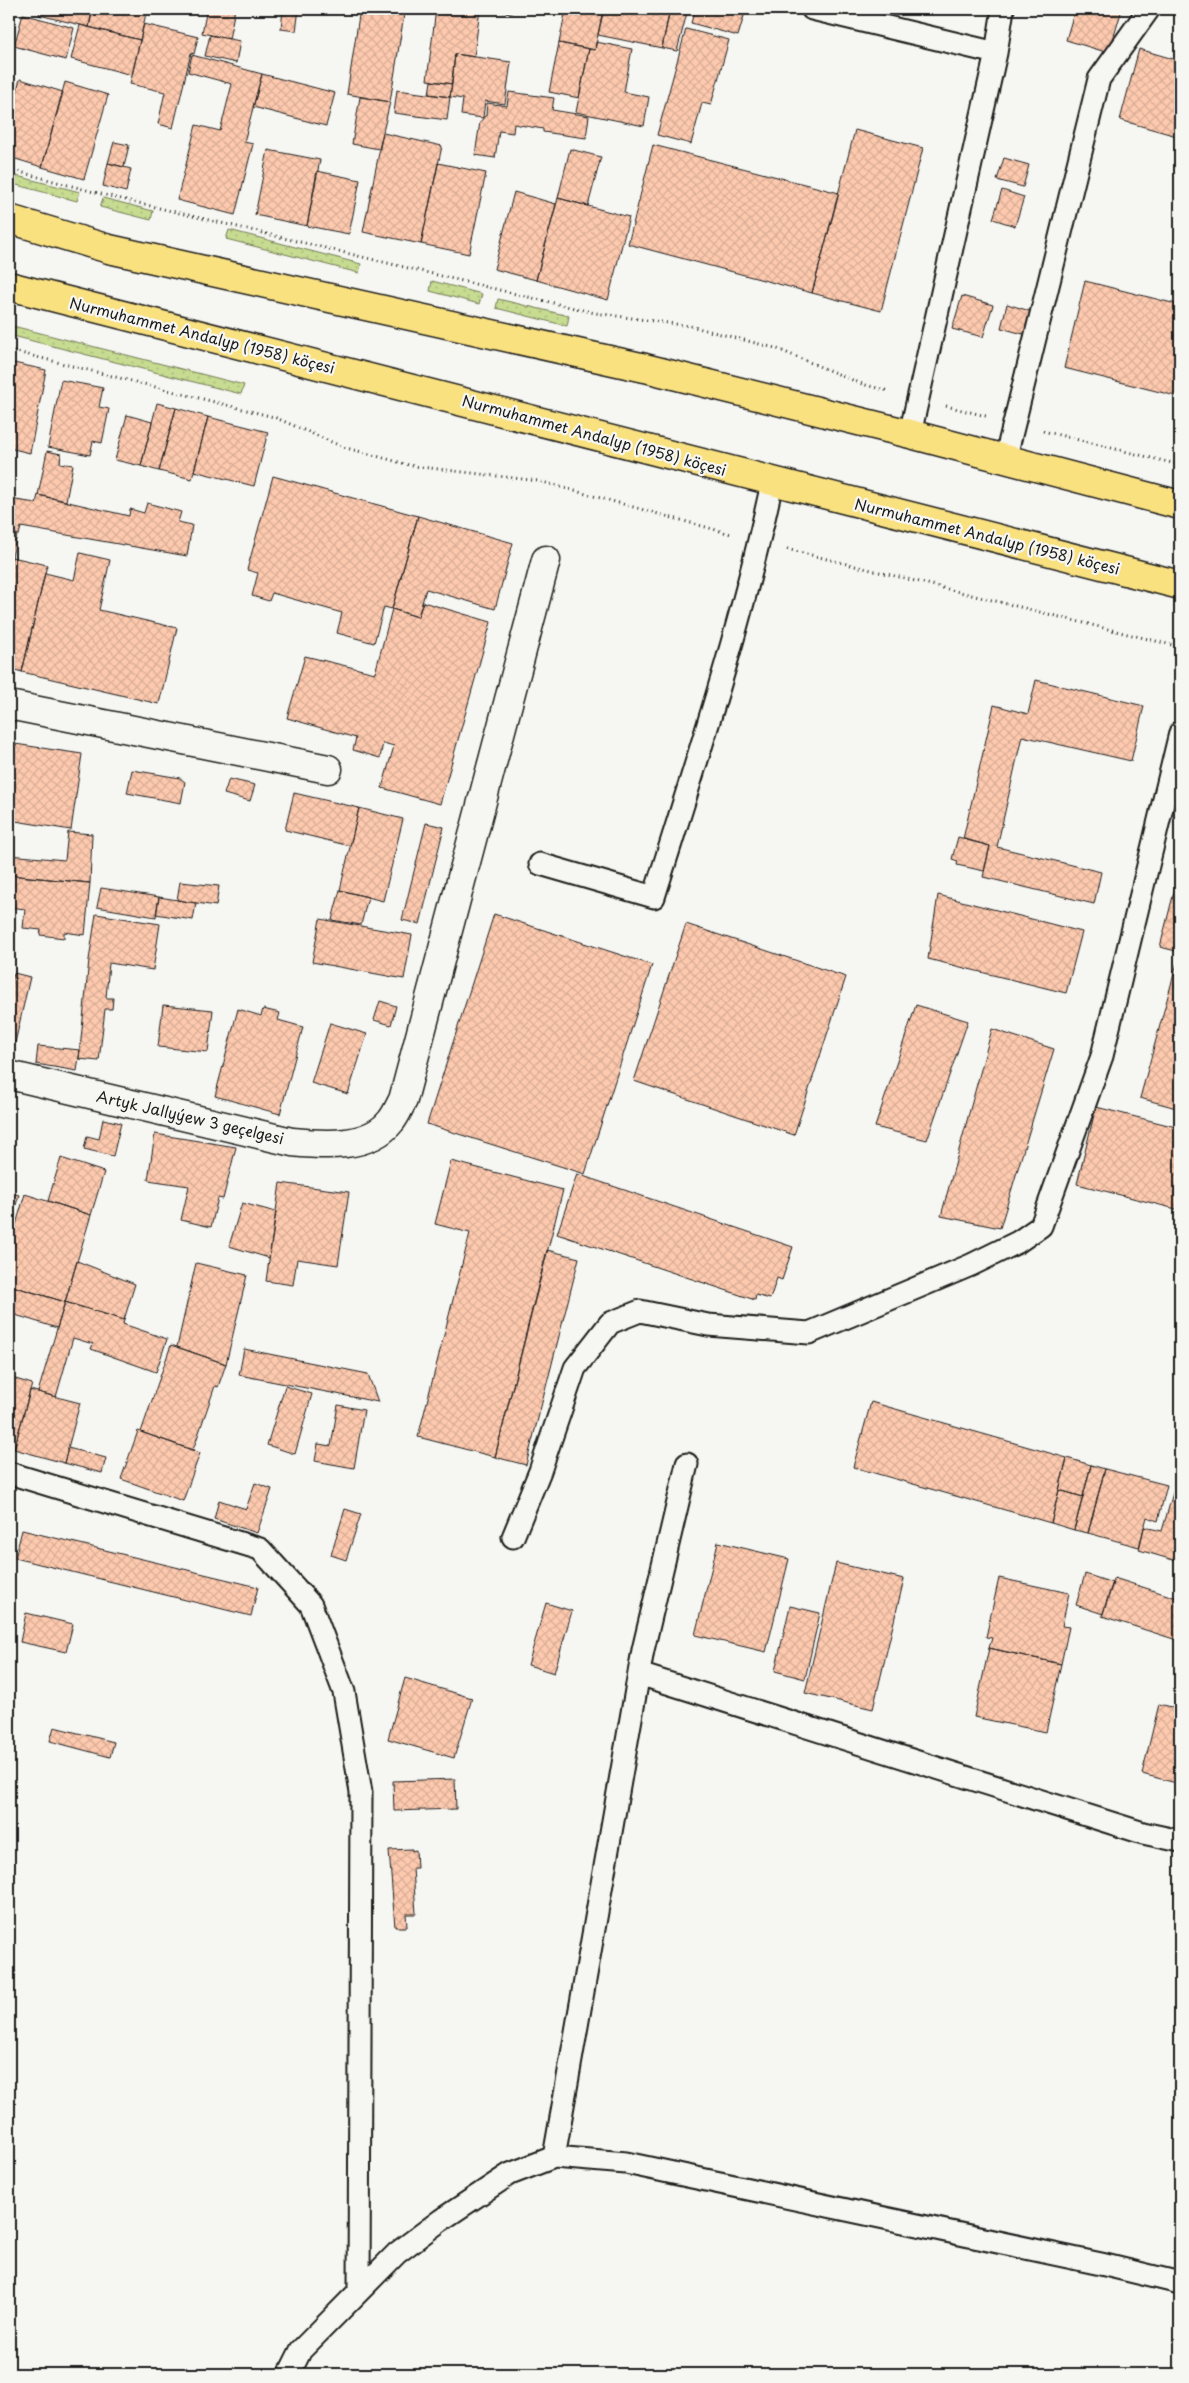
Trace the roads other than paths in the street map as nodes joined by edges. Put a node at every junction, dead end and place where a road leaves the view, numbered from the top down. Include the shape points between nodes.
1 (812, 9) edge
2 (1003, 9) edge
3 (1149, 9) edge
4 (996, 53) junction
5 (9, 219) edge
6 (9, 286) edge
7 (910, 434) junction
8 (1005, 460) junction
9 (772, 483) junction
10 (1180, 505) edge
11 (546, 560) dead end
12 (1180, 585) edge
13 (9, 705) edge
14 (1180, 733) edge
15 (328, 769) dead end
16 (540, 864) dead end
17 (9, 1075) edge
18 (687, 1464) dead end
19 (9, 1473) edge
20 (513, 1537) dead end
21 (640, 1674) junction
22 (1180, 1841) edge
23 (554, 2157) junction
24 (1180, 2283) edge
25 (359, 2291) junction
26 (289, 2374) edge

1 - 4 lane
2 - 4 lane
3 - 8 lane via 1099,79
4 - 7 lane
5 - 7 main road via 109,249 645,368
6 - 9 main road, Nurmuhammet Andalyp (1958) köçesi
7 - 8 main road
8 - 10 main road
9 - 12 main road, Nurmuhammet Andalyp (1958) köçesi
9 - 16 lane via 715,705 654,897
11 - 17 street, Artyk Jallyýew 3 geçelgesi via 403,1100 391,1122 372,1136 346,1142 319,1145 292,1142
13 - 15 street
14 - 20 lane via 1102,1056 1041,1226 1018,1242 970,1265 809,1333 708,1325 640,1311 610,1323 575,1368 540,1471
18 - 21 lane
19 - 25 lane via 260,1549 311,1605 344,1692 361,1792
21 - 22 lane via 1143,1833
21 - 23 lane
23 - 24 lane via 626,2163
23 - 25 lane via 510,2174 441,2220 397,2253
25 - 26 lane via 301,2350

